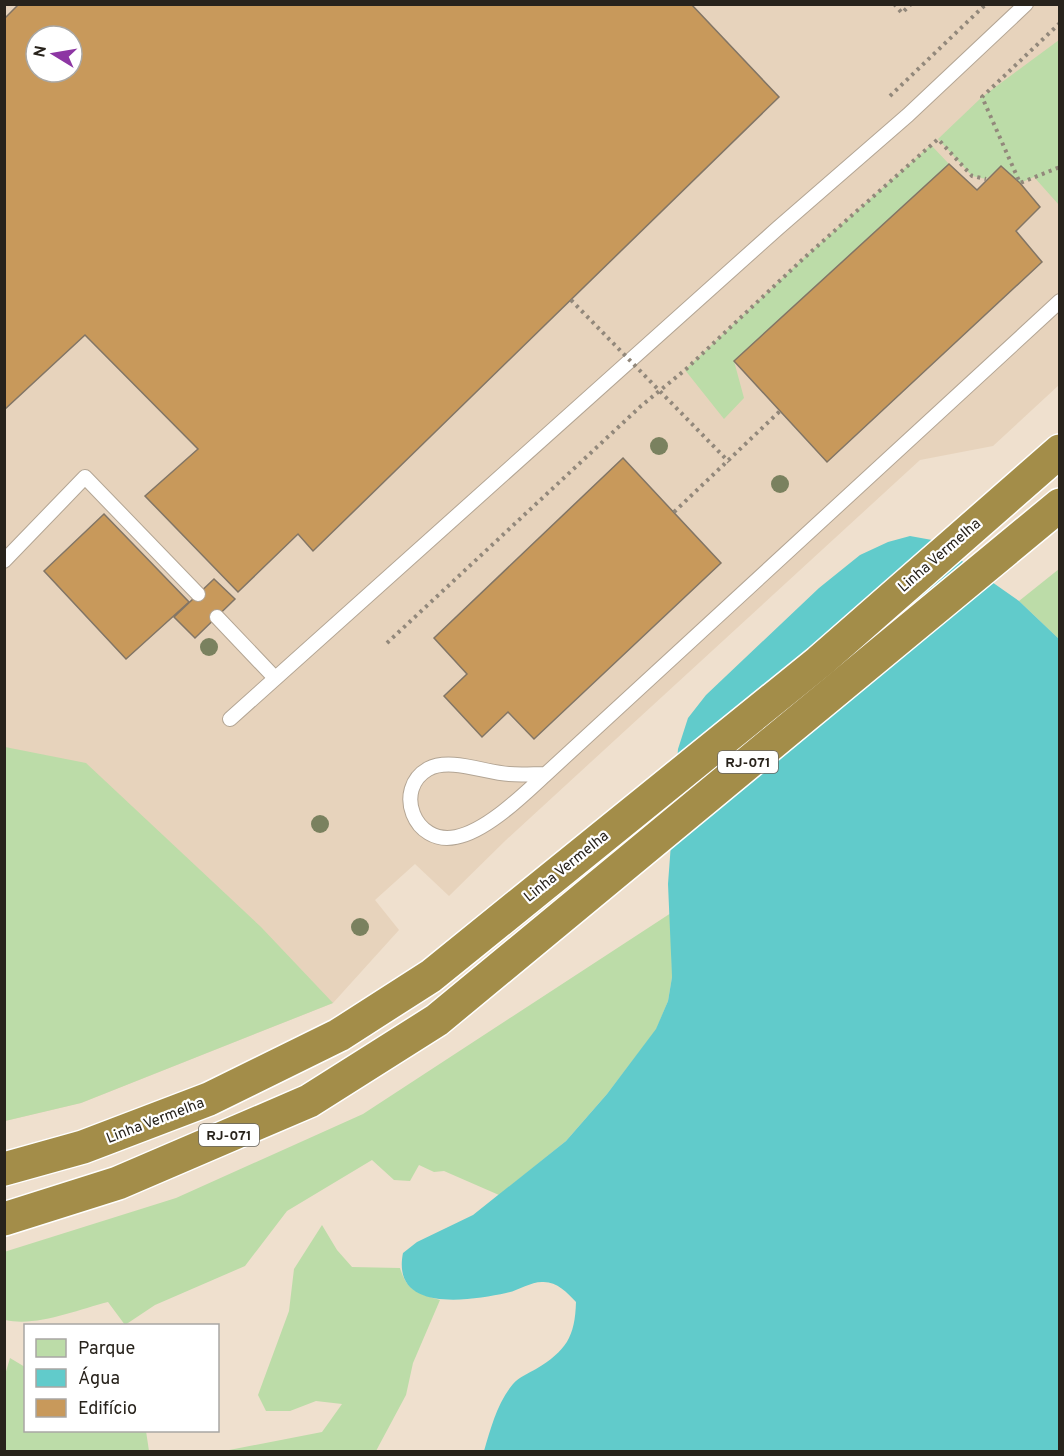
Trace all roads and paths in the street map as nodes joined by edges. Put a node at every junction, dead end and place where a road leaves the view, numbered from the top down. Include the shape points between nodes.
1 (894, 4) edge
2 (911, 4) edge
3 (986, 4) edge
4 (1026, 4) edge
5 (1059, 22) edge
6 (890, 96) dead end
7 (1059, 167) edge
8 (986, 179) dead end
9 (571, 300) dead end
10 (1059, 301) edge
11 (780, 411) dead end
12 (1059, 452) edge
13 (729, 462) junction
14 (1059, 505) edge
15 (674, 512) dead end
16 (4, 561) edge
17 (198, 594) dead end
18 (217, 617) dead end
19 (387, 644) dead end
20 (275, 678) junction
21 (230, 718) dead end
22 (546, 774) junction
23 (4, 1168) edge
24 (4, 1219) edge

1 - 2 path via 902,13
3 - 6 path
4 - 20 lane via 908,115
5 - 7 path via 982,97 1020,183
8 - 19 path via 972,176 938,139 633,414
9 - 13 path, bridge
10 - 22 lane
11 - 13 path
12 - 23 highway, Linha Vermelha / RJ-071 via 819,662 431,976 339,1035 209,1099 83,1147
13 - 15 path
14 - 24 highway, RJ-071 via 437,1020 309,1101 118,1183
16 - 17 lane via 85,477
18 - 20 lane
20 - 21 lane
22 - 22 lane via 507,774 453,766 428,769 412,790 414,819 432,835 457,837 517,801

